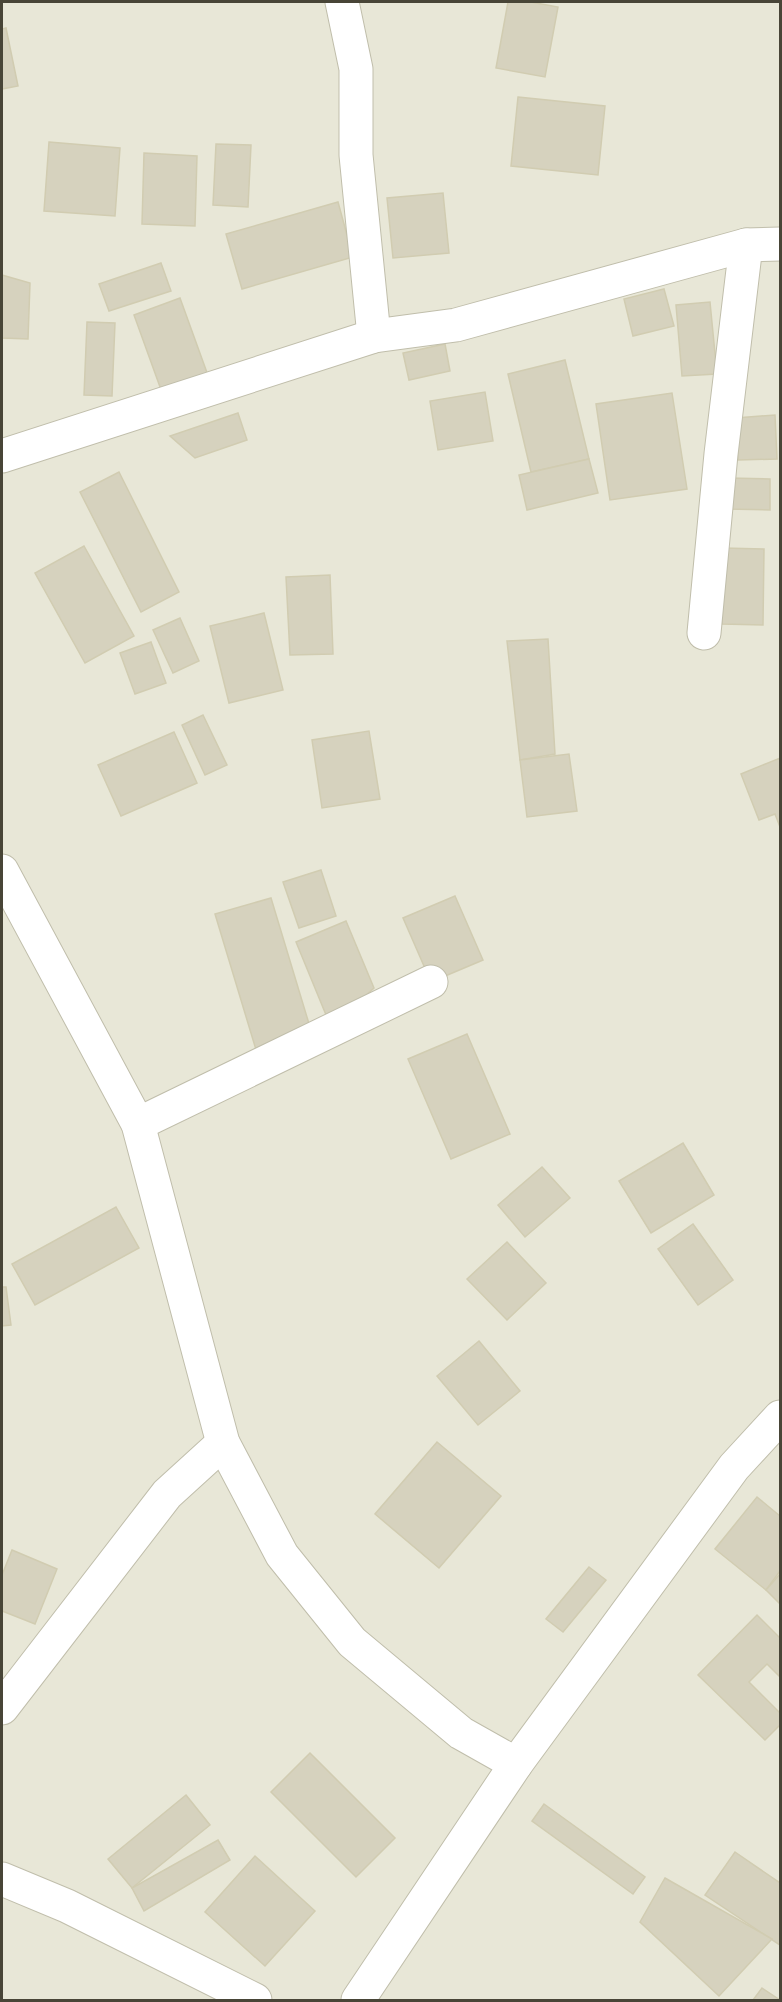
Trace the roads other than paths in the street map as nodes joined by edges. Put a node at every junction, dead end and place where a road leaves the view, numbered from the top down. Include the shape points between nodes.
1 (342, 2) edge
2 (780, 244) edge
3 (746, 245) junction
4 (374, 336) junction
5 (2, 456) edge
6 (704, 633) dead end
7 (2, 871) edge
8 (431, 982) dead end
9 (138, 1124) junction
10 (780, 1417) edge
11 (223, 1443) junction
12 (2, 1708) edge
13 (516, 1764) junction
14 (2, 1879) edge
15 (366, 1998) edge
16 (255, 2001) edge

1 - 4 street via 356,69 356,155
2 - 3 street
3 - 4 street via 456,325
3 - 6 street
4 - 5 street
7 - 9 street
8 - 9 street
9 - 11 street
10 - 13 street via 734,1467
11 - 12 street via 167,1494
11 - 13 street via 282,1555 352,1642 461,1734
13 - 15 street
14 - 16 street via 67,1906

